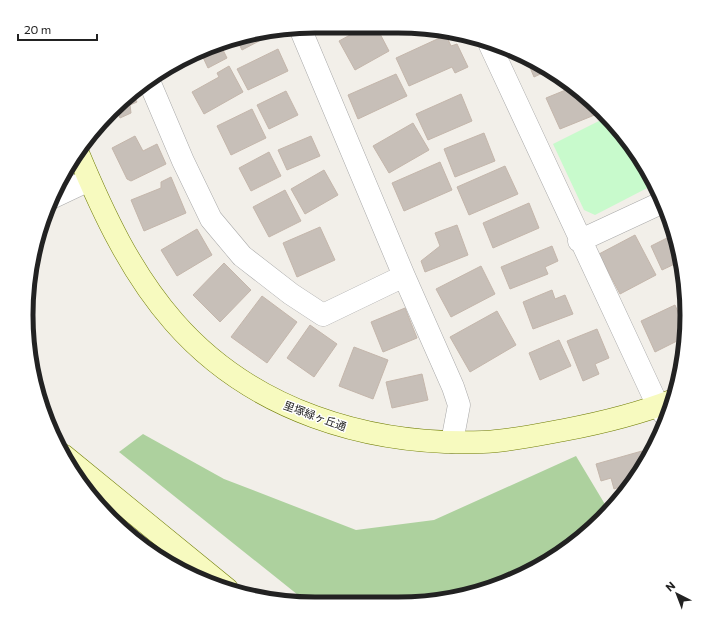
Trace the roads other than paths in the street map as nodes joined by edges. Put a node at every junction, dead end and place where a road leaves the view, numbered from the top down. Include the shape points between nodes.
1 (302, 34) edge
2 (492, 49) edge
3 (151, 86) edge
4 (80, 159) edge
5 (89, 180) junction
6 (60, 194) edge
7 (658, 204) edge
8 (579, 241) junction
9 (404, 276) junction
10 (665, 406) edge
11 (664, 408) edge
12 (452, 442) junction
13 (78, 467) edge
14 (214, 579) edge

1 - 9 street
2 - 8 street
3 - 9 street via 211,219 242,256 291,294 323,315
4 - 5 street, 里塚緑ヶ丘通
5 - 6 street
5 - 12 street, 里塚緑ヶ丘通 via 134,265 174,322 213,360 248,385 286,406 324,421 364,433
7 - 8 street
8 - 10 street
9 - 12 street via 453,387 458,405
11 - 12 street, 里塚緑ヶ丘通 via 530,437 485,442
13 - 14 street

